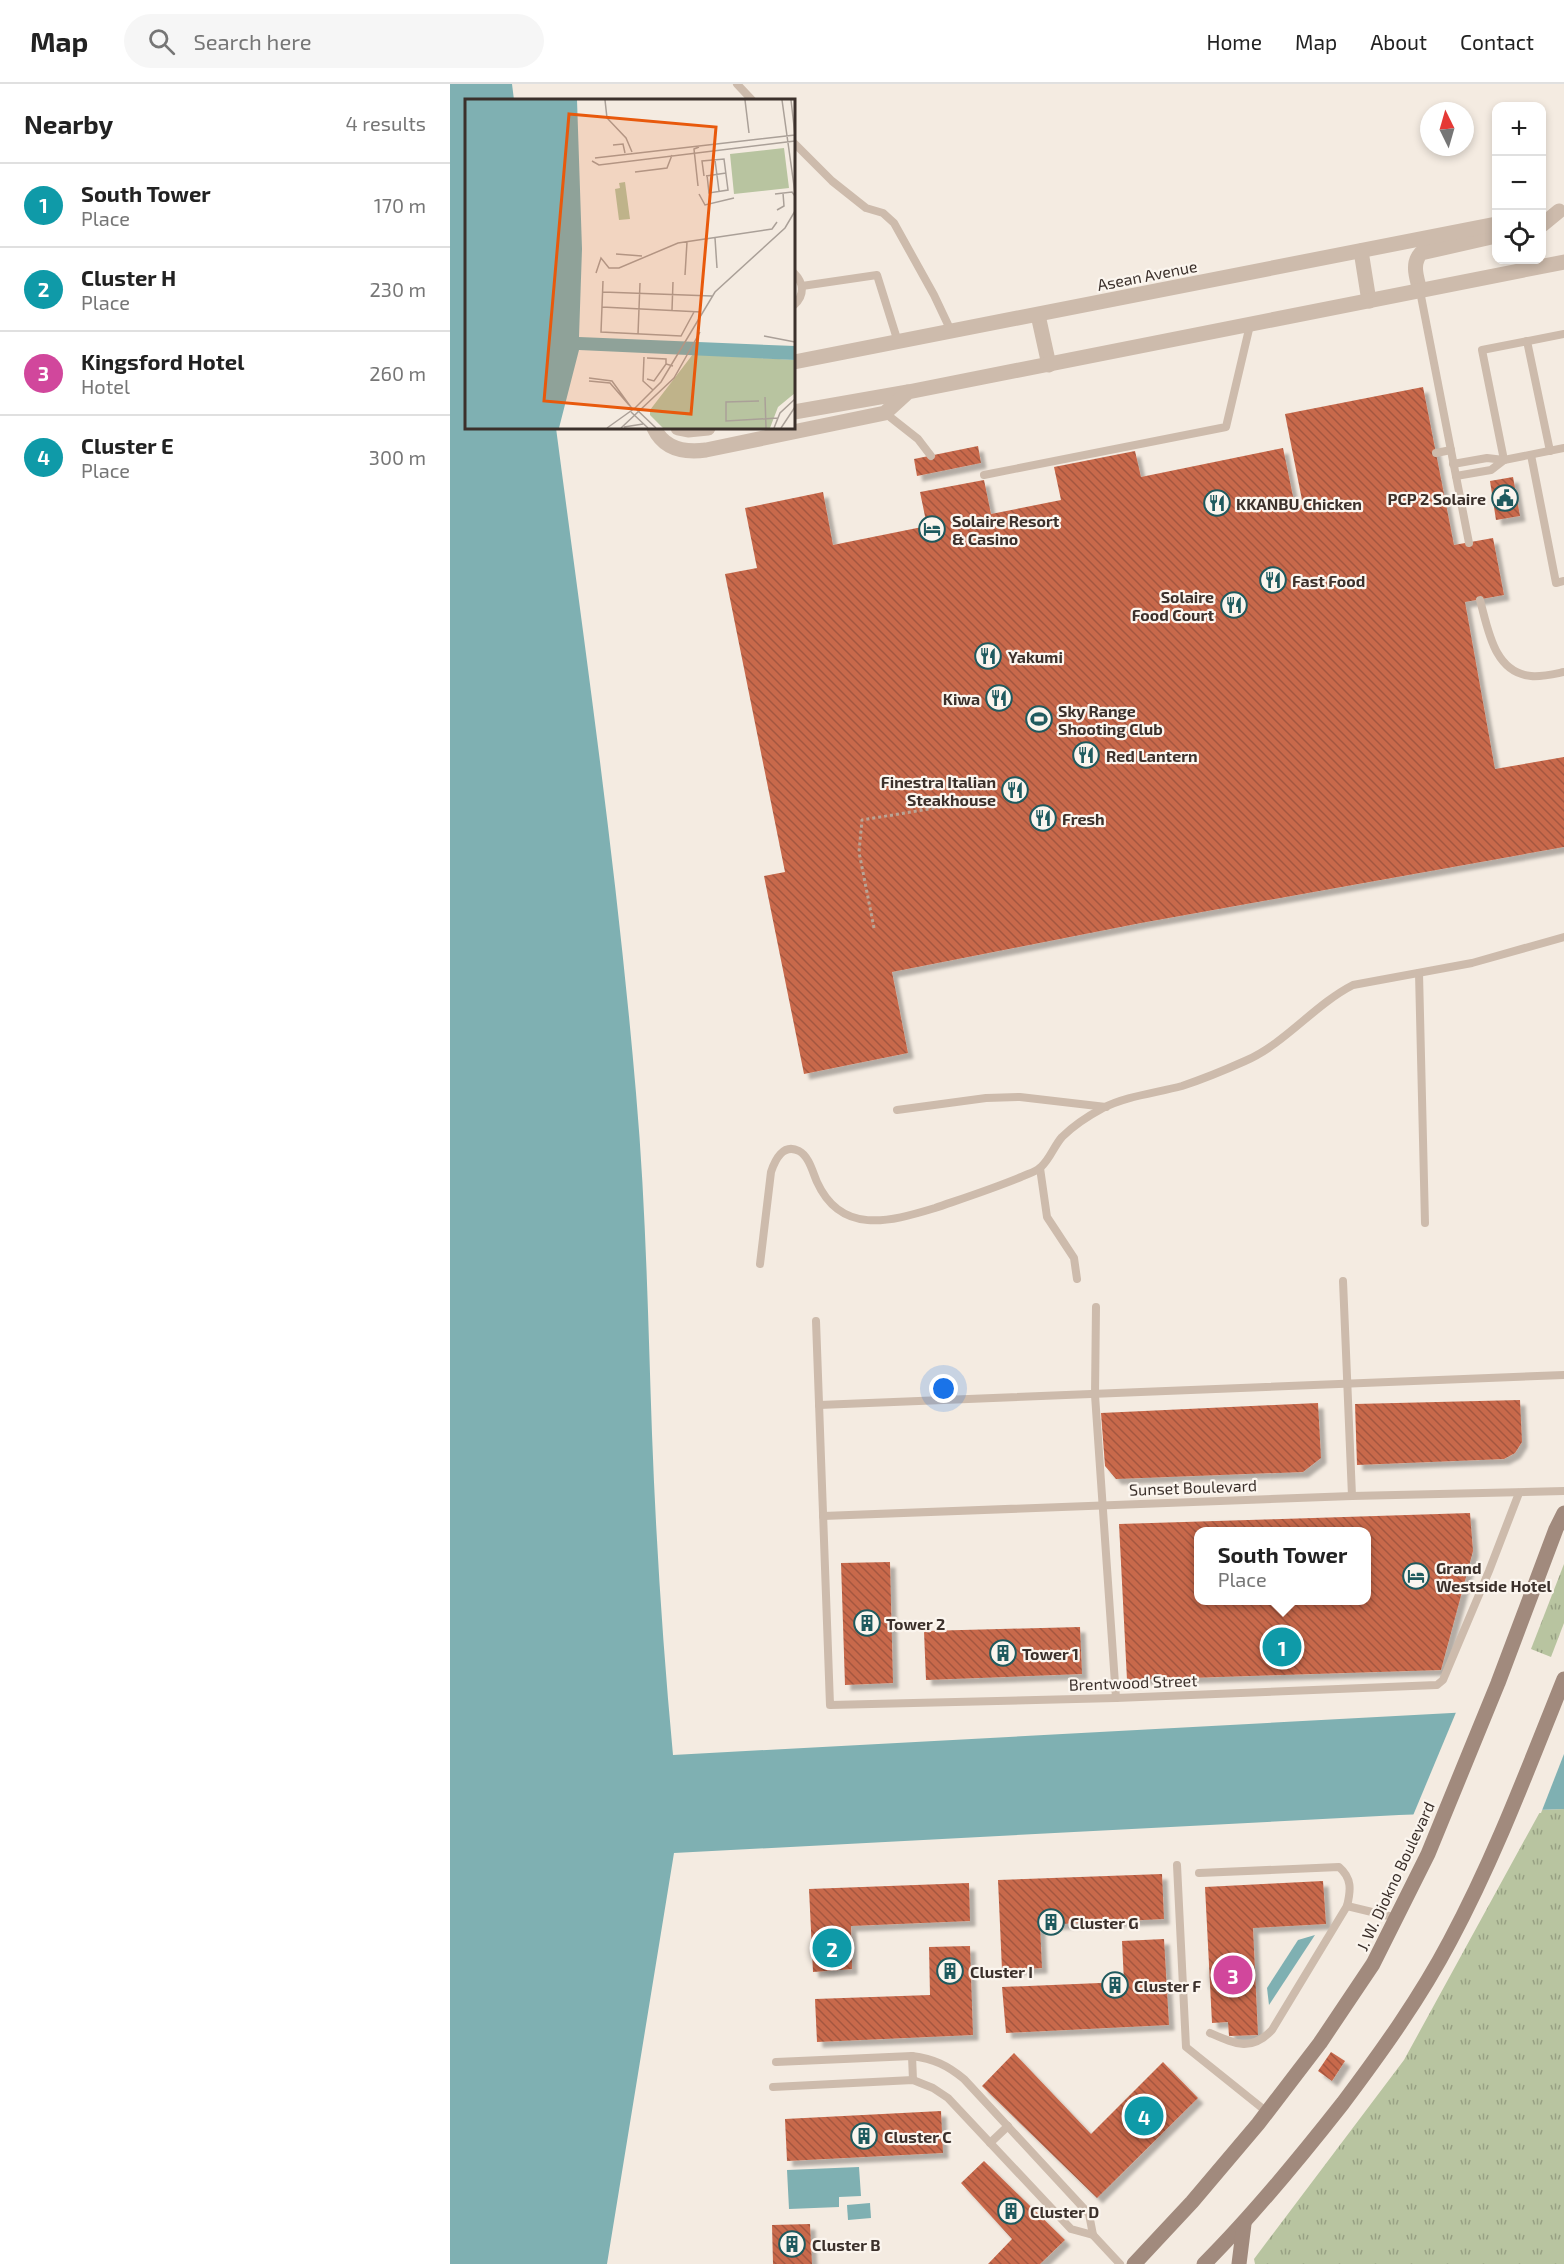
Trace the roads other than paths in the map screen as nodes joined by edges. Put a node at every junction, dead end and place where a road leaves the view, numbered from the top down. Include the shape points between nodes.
1 (737, 84) edge
2 (752, 99) edge
3 (795, 144) edge
4 (1562, 210) edge
5 (1546, 213) edge
6 (1546, 222) edge
7 (1492, 225) edge
8 (1492, 237) edge
9 (1361, 251) junction
10 (1564, 262) edge
11 (795, 275) edge
12 (802, 286) junction
13 (1420, 291) junction
14 (1370, 301) junction
15 (795, 304) edge
16 (1038, 315) junction
17 (1250, 325) junction
18 (951, 331) junction
19 (1564, 334) edge
20 (1527, 341) junction
21 (898, 342) junction
22 (796, 361) edge
23 (1049, 365) junction
24 (908, 392) junction
25 (890, 408) junction
26 (795, 412) edge
27 (795, 424) edge
28 (655, 429) edge
29 (665, 429) edge
30 (683, 429) edge
31 (698, 429) edge
32 (770, 429) edge
33 (1564, 448) edge
34 (1451, 450) junction
35 (1550, 451) junction
36 (1436, 453) dead end
37 (1530, 455) junction
38 (931, 456) dead end
39 (1504, 460) junction
40 (1454, 464) junction
41 (984, 475) dead end
42 (1456, 476) junction
43 (1469, 543) dead end
44 (1564, 581) edge
45 (1480, 600) dead end
46 (1564, 672) edge
47 (1564, 938) edge
48 (1419, 973) junction
49 (1106, 1107) junction
50 (897, 1110) dead end
51 (1040, 1168) junction
52 (1425, 1223) dead end
53 (760, 1264) dead end
54 (1077, 1279) dead end
55 (1343, 1281) dead end
56 (1096, 1307) dead end
57 (816, 1322) dead end
58 (1564, 1376) edge
59 (1346, 1383) junction
60 (1095, 1395) junction
61 (819, 1405) junction
62 (1564, 1491) edge
63 (1519, 1493) junction
64 (1352, 1496) junction
65 (1103, 1506) junction
66 (1564, 1513) edge
67 (823, 1516) junction
68 (1564, 1679) edge
69 (1116, 1698) junction
70 (1177, 1865) dead end
71 (1199, 1873) dead end
72 (1347, 1906) junction
73 (1397, 1918) junction
74 (1210, 2033) dead end
75 (912, 2056) junction
76 (776, 2062) dead end
77 (913, 2080) junction
78 (773, 2086) dead end
79 (1267, 2112) junction
80 (1008, 2126) junction
81 (990, 2143) junction
82 (1244, 2224) junction
83 (1093, 2235) junction
84 (1139, 2262) edge
85 (1120, 2264) edge
86 (1204, 2264) edge
87 (1239, 2264) edge

1 - 2 lane
3 - 18 lane via 866,208 882,213 894,223
4 - 5 street
4 - 6 street
7 - 9 street, Asean Avenue
8 - 13 street via 1421,253 1415,266
9 - 14 street
9 - 16 street, Asean Avenue
10 - 13 street
11 - 12 lane
12 - 15 lane
12 - 21 lane via 877,275
13 - 14 street
13 - 34 lane
14 - 17 street
16 - 18 street, Asean Avenue
16 - 23 street
17 - 23 street
17 - 41 lane via 1226,427
18 - 21 street, Asean Avenue
19 - 20 lane
20 - 35 lane
20 - 39 lane via 1482,350
21 - 22 street, Asean Avenue
23 - 24 street
24 - 25 street
24 - 26 street
25 - 27 street
25 - 28 street via 696,451 673,447
25 - 38 lane
29 - 32 street via 676,438 693,442
30 - 31 street
33 - 35 lane
34 - 36 lane
34 - 40 lane
35 - 37 lane
37 - 39 lane
37 - 44 lane via 1556,583
39 - 40 lane via 1487,458
39 - 42 lane via 1491,470
40 - 42 lane
42 - 43 lane
45 - 46 lane via 1490,637 1511,671 1534,677
47 - 48 lane
48 - 49 lane via 1353,985 1248,1060
48 - 52 lane
49 - 50 lane via 1020,1097
49 - 51 lane via 1062,1138
51 - 53 lane via 988,1191 875,1222 849,1217 832,1207 806,1158 800,1152 783,1151 775,1158 771,1172
51 - 54 lane via 1047,1217 1074,1258
55 - 59 lane
56 - 60 lane
57 - 61 lane
58 - 59 lane
59 - 60 lane
59 - 64 lane
60 - 61 lane
60 - 65 lane
61 - 67 lane
62 - 63 lane, Sunset Boulevard
63 - 64 lane, Sunset Boulevard
63 - 69 lane, Brentwood Street via 1443,1680 1437,1685
64 - 65 lane, Sunset Boulevard
65 - 67 lane, Sunset Boulevard
65 - 69 lane
66 - 73 street, J. W. Diokno Boulevard via 1428,1854
67 - 69 lane, Brentwood Street via 830,1705
68 - 82 street via 1491,1854 1414,2004 1366,2073
70 - 79 lane via 1186,2047
71 - 72 lane via 1339,1867 1345,1872 1351,1890
72 - 73 lane
72 - 74 lane via 1265,2037 1241,2044
73 - 79 street, J. W. Diokno Boulevard via 1373,1964
75 - 76 lane
75 - 77 lane
75 - 80 lane via 946,2065
77 - 78 lane
77 - 81 lane via 948,2098
79 - 84 street, J. W. Diokno Boulevard
80 - 81 lane
80 - 83 lane via 1089,2214
81 - 83 lane via 1071,2229
82 - 86 street
82 - 87 street
83 - 85 lane

